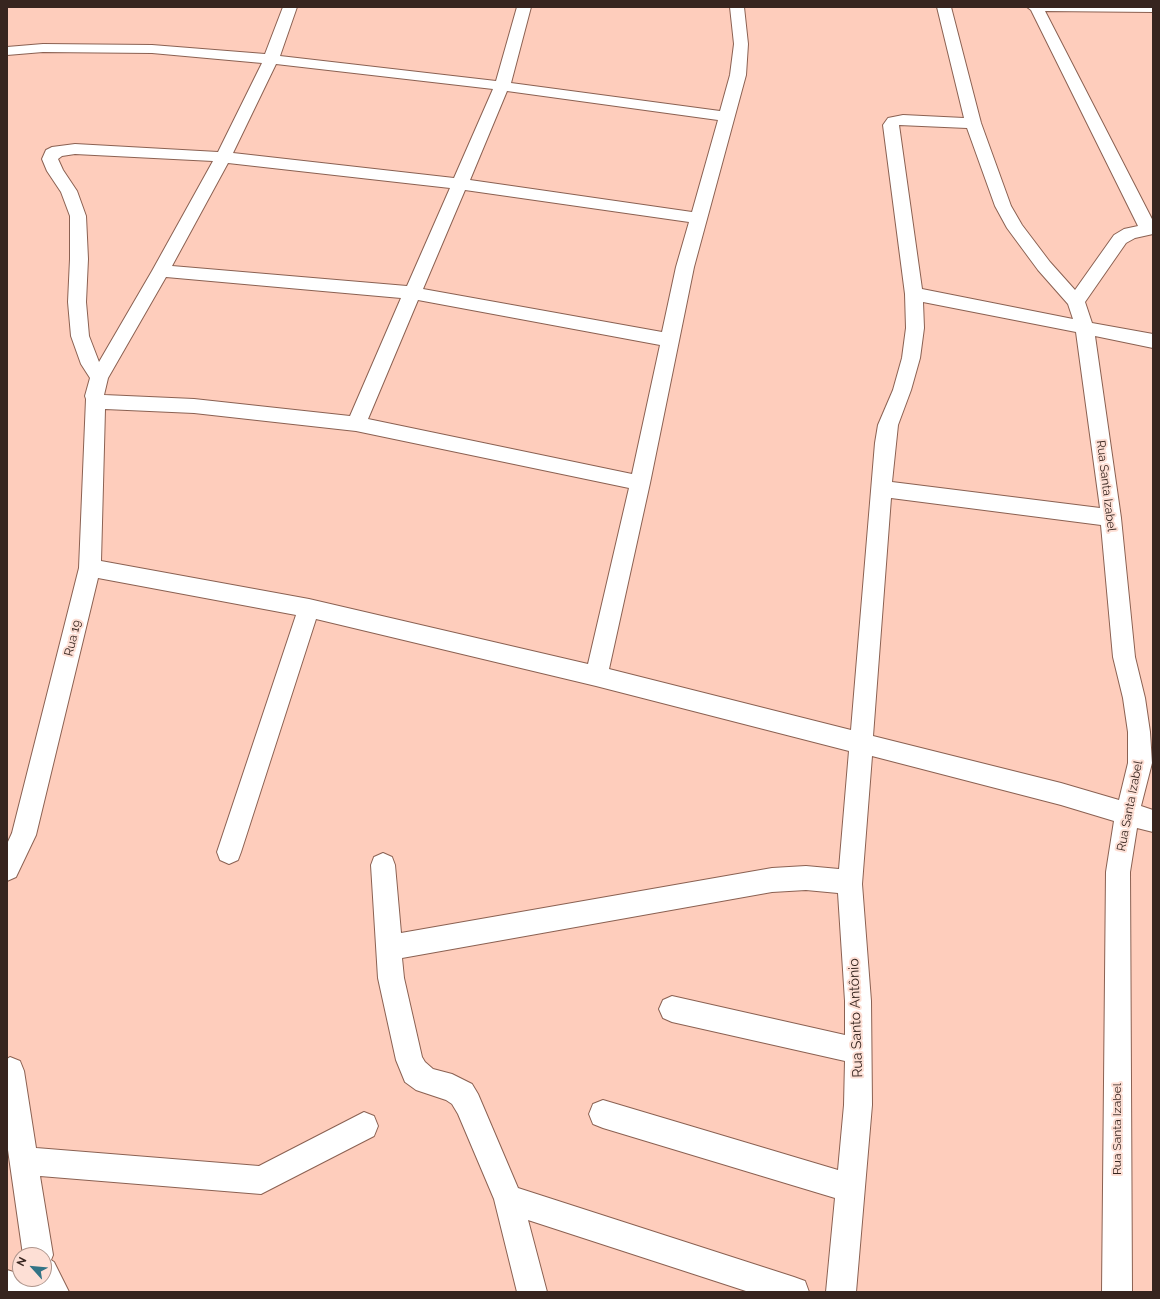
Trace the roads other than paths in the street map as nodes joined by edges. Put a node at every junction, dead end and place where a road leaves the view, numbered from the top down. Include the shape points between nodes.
1 (290, 7) edge
2 (524, 7) edge
3 (737, 7) edge
4 (944, 7) edge
5 (1035, 7) edge
6 (1152, 11) edge
7 (7, 51) edge
8 (271, 59) junction
9 (502, 86) junction
10 (727, 118) junction
11 (973, 123) junction
12 (223, 157) junction
13 (460, 184) junction
14 (700, 218) junction
15 (1150, 228) edge
16 (161, 271) junction
17 (413, 293) junction
18 (914, 294) junction
19 (1076, 302) junction
20 (1085, 328) junction
21 (670, 340) junction
22 (1153, 341) edge
23 (99, 378) junction
24 (96, 399) junction
25 (356, 424) junction
26 (640, 483) junction
27 (882, 489) junction
28 (1111, 518) junction
29 (90, 568) junction
30 (309, 608) junction
31 (596, 676) junction
32 (861, 744) junction
33 (1127, 814) junction
34 (1153, 821) edge
35 (229, 852) dead end
36 (383, 865) dead end
37 (7, 869) edge
38 (850, 884) junction
39 (389, 948) junction
40 (672, 1009) dead end
41 (858, 1051) junction
42 (10, 1071) dead end
43 (603, 1114) dead end
44 (364, 1126) dead end
45 (24, 1161) junction
46 (851, 1188) junction
47 (508, 1199) junction
48 (37, 1247) edge
49 (7, 1285) edge
50 (28, 1292) edge
51 (532, 1292) edge
52 (794, 1292) edge
53 (841, 1292) edge
54 (1117, 1292) edge

1 - 8 street
2 - 9 street
3 - 10 street via 740,62
4 - 11 street
5 - 6 street
5 - 15 street
7 - 8 street via 43,48 152,49
8 - 9 street
8 - 12 street
9 - 10 street
9 - 13 street
10 - 14 street
11 - 18 street, Rua Santo Antônio via 903,120 892,122
11 - 19 street via 1009,220 1044,266
12 - 13 street
12 - 16 street
12 - 23 street via 75,149 58,151 50,156 55,171 69,191 78,216 80,259 77,302 80,336 90,364
13 - 14 street
13 - 17 street
14 - 21 street via 685,267
15 - 19 street via 1130,232 1120,239
16 - 17 street
16 - 23 street
17 - 21 street
17 - 25 street
18 - 20 street
18 - 27 street, Rua Santo Antônio via 915,328 911,358 888,425
19 - 20 street, Rua Santa Izabel
20 - 22 street
20 - 28 street, Rua Santa Izabel
21 - 26 street
23 - 24 street, Rua 19
24 - 25 street via 103,402 194,406
24 - 29 street, Rua 19
25 - 26 street
26 - 31 street
27 - 28 street
27 - 32 street, Rua Santo Antônio
28 - 33 street, Rua Santa Izabel via 1124,657 1139,732 1140,763
29 - 30 street
29 - 37 street, Rua 19 via 24,835
30 - 31 street
30 - 35 street
31 - 32 street
32 - 33 street via 1061,794
32 - 38 street, Rua Santo Antônio
33 - 34 street
33 - 54 street, Rua Santa Izabel via 1118,872
36 - 39 street
38 - 39 street via 806,878 772,880
38 - 41 street, Rua Santo Antônio via 858,1001
39 - 47 street via 390,978 409,1060 415,1072 426,1080 462,1094
40 - 41 street
41 - 46 street, Rua Santo Antônio via 858,1105
42 - 45 street
43 - 46 street
44 - 45 street via 261,1180
45 - 48 street
46 - 53 street, Rua Santo Antônio
47 - 51 street
47 - 52 street
49 - 50 street

